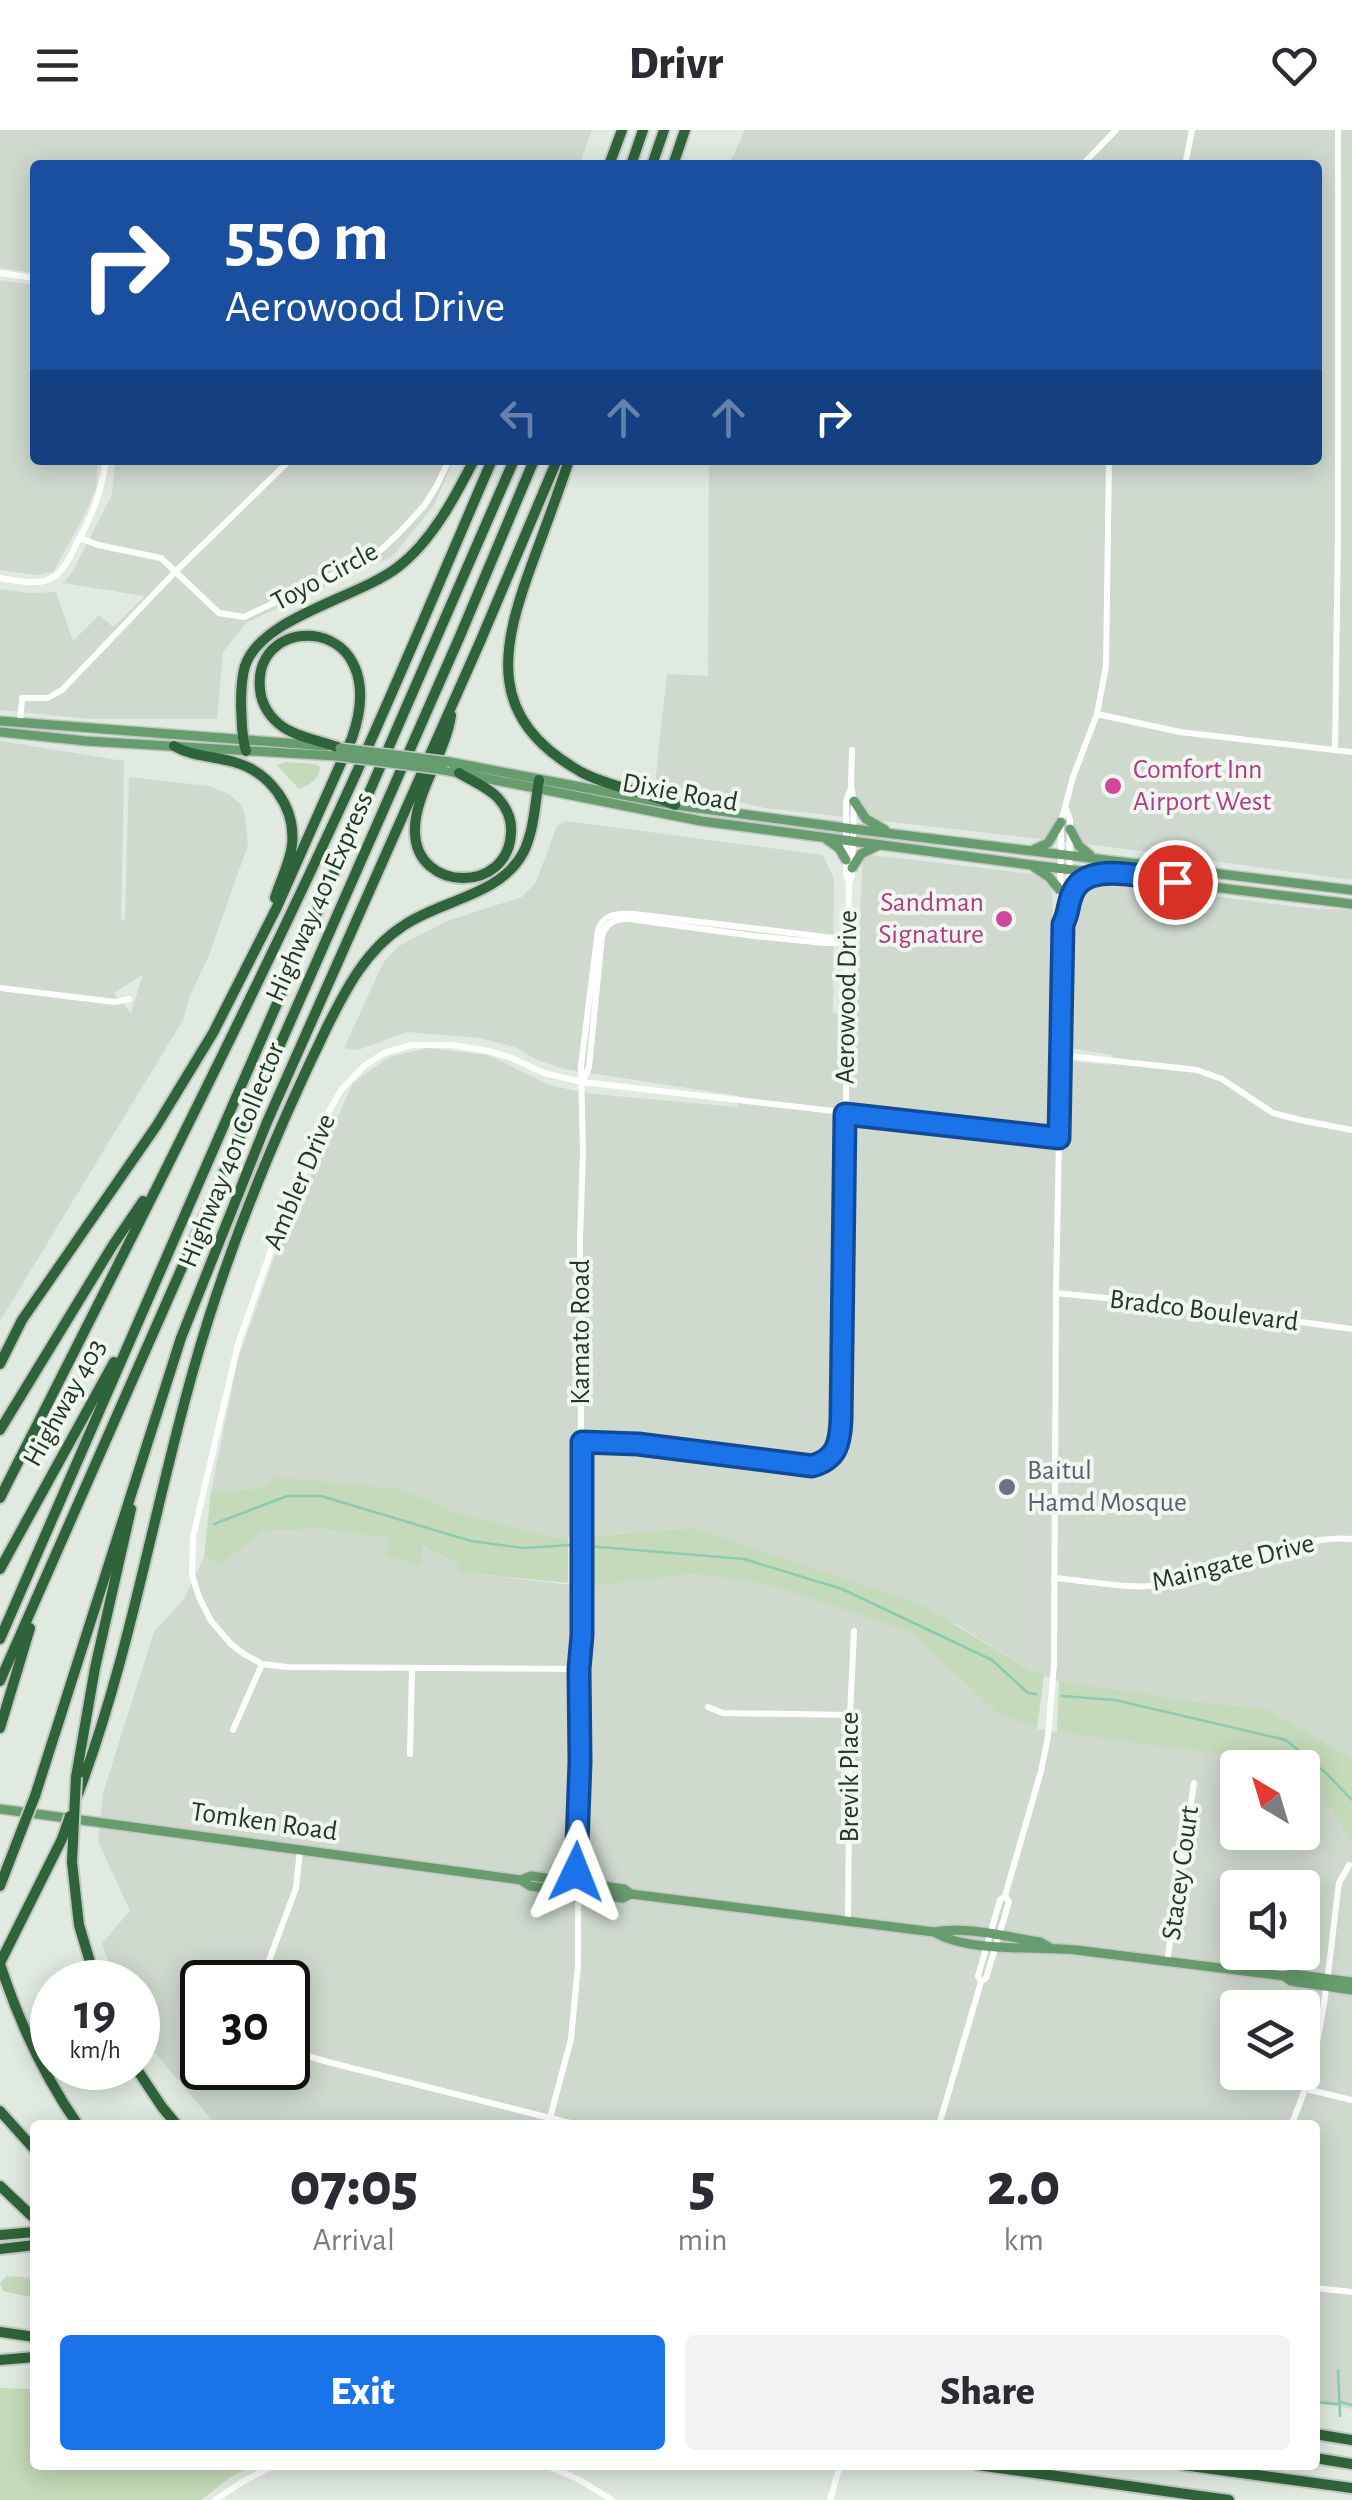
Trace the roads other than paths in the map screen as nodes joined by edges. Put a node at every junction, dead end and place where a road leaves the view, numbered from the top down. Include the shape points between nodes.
1 (622, 130) edge
2 (642, 130) edge
3 (664, 130) edge
4 (685, 130) edge
5 (1116, 130) edge
6 (1189, 130) edge
7 (1338, 130) edge
8 (611, 160) edge
9 (633, 160) edge
10 (654, 160) edge
11 (675, 160) edge
12 (1087, 160) edge
13 (1186, 160) edge
14 (0, 273) edge
15 (30, 277) edge
16 (105, 465) edge
17 (285, 465) edge
18 (446, 465) edge
19 (471, 465) edge
20 (490, 465) edge
21 (512, 465) edge
22 (532, 465) edge
23 (555, 465) edge
24 (567, 465) edge
25 (1109, 465) edge
26 (80, 538) junction
27 (176, 571) junction
28 (0, 578) edge
29 (452, 704) junction
30 (1097, 714) junction
31 (0, 721) edge
32 (20, 723) junction
33 (0, 732) edge
34 (244, 745) junction
35 (174, 746) junction
36 (852, 750) dead end
37 (1335, 750) junction
38 (338, 752) junction
39 (1352, 752) edge
40 (447, 766) junction
41 (459, 773) junction
42 (538, 784) junction
43 (851, 787) junction
44 (854, 801) junction
45 (675, 805) junction
46 (1066, 826) junction
47 (892, 833) junction
48 (849, 835) junction
49 (823, 836) junction
50 (882, 844) junction
51 (1033, 850) junction
52 (1065, 854) junction
53 (1092, 857) junction
54 (849, 864) junction
55 (1032, 865) junction
56 (1065, 868) junction
57 (1099, 872) junction
58 (1060, 890) junction
59 (1352, 890) edge
60 (1069, 900) junction
61 (1352, 904) edge
62 (1063, 924) junction
63 (850, 943) junction
64 (253, 957) junction
65 (0, 988) edge
66 (129, 999) dead end
67 (1060, 1054) junction
68 (582, 1082) junction
69 (845, 1114) junction
70 (1352, 1130) edge
71 (1059, 1138) junction
72 (163, 1171) junction
73 (1056, 1293) junction
74 (142, 1313) junction
75 (1352, 1329) edge
76 (0, 1364) edge
77 (0, 1430) edge
78 (582, 1442) junction
79 (145, 1451) junction
80 (0, 1498) edge
81 (64, 1534) junction
82 (1352, 1540) edge
83 (0, 1569) edge
84 (1054, 1578) junction
85 (854, 1631) dead end
86 (0, 1640) edge
87 (262, 1664) junction
88 (412, 1668) junction
89 (579, 1669) junction
90 (0, 1681) edge
91 (708, 1707) dead end
92 (850, 1715) junction
93 (0, 1728) edge
94 (233, 1730) dead end
95 (410, 1754) dead end
96 (1194, 1783) dead end
97 (0, 1809) edge
98 (300, 1849) junction
99 (1349, 1865) dead end
100 (0, 1886) edge
101 (577, 1887) junction
102 (848, 1923) junction
103 (993, 1940) junction
104 (89, 1960) edge
105 (269, 1960) edge
106 (1168, 1962) junction
107 (0, 1964) edge
108 (1326, 1982) junction
109 (1352, 1982) edge
110 (1352, 1990) edge
111 (1320, 2019) edge
112 (310, 2057) edge
113 (150, 2090) edge
114 (1306, 2090) edge
115 (1310, 2090) edge
116 (1352, 2100) edge
117 (0, 2111) edge
118 (550, 2118) junction
119 (75, 2120) edge
120 (173, 2120) edge
121 (558, 2120) edge
122 (940, 2120) edge
123 (1293, 2120) edge
124 (30, 2144) edge
125 (0, 2186) edge
126 (30, 2214) edge
127 (30, 2232) edge
128 (0, 2235) edge
129 (30, 2246) edge
130 (0, 2249) edge
131 (1320, 2289) edge
132 (1352, 2292) edge
133 (0, 2332) edge
134 (30, 2336) edge
135 (30, 2357) edge
136 (0, 2360) edge
137 (1321, 2435) edge
138 (1352, 2440) edge
139 (1320, 2459) edge
140 (1352, 2464) edge
141 (265, 2470) edge
142 (557, 2470) edge
143 (839, 2470) edge
144 (1013, 2470) edge
145 (1220, 2470) edge
146 (1352, 2488) edge
147 (215, 2500) edge
148 (612, 2500) edge
149 (830, 2500) edge
150 (1229, 2500) edge

1 - 8 highway
2 - 9 highway
3 - 10 highway
4 - 11 highway
5 - 12 street
6 - 13 street
7 - 37 street
14 - 15 street
16 - 26 street via 100,496
17 - 27 street
18 - 27 street, Toyo Circle via 424,506 382,549 244,617 219,614
19 - 34 highway via 402,564 260,642 241,689
20 - 72 highway, Highway 401 Collector via 340,810
21 - 74 highway, Highway 401 Express
22 - 81 highway, Highway 401 Express
23 - 29 highway, Highway 401 Collector
24 - 45 highway via 518,602 508,685 518,714 555,756 602,782
25 - 30 street via 1106,666
26 - 27 street, Toyo Circle via 161,558
26 - 28 street via 55,576 30,582
27 - 32 street via 62,690 48,698 22,698
29 - 41 highway via 415,837 430,866 460,879 496,865 511,829 496,796
29 - 79 highway, Highway 401 Collector via 268,1122
30 - 37 street via 1180,732
30 - 46 street via 1073,777
31 - 32 main road, Dixie Road
32 - 34 main road, Dixie Road
33 - 35 main road, Dixie Road
34 - 35 main road, Dixie Road
34 - 38 main road, Dixie Road
35 - 64 highway via 260,773 290,817 292,846
36 - 43 street, Aerowood Drive
37 - 39 street
38 - 40 main road, Dixie Road, bridge
38 - 64 highway via 291,732 265,706 260,670 286,641 310,635 339,644 356,669 360,705 352,738
40 - 41 main road, Dixie Road
40 - 42 main road, Dixie Road
41 - 42 main road, Dixie Road
42 - 45 main road, Dixie Road
42 - 49 main road, Dixie Road via 701,821
42 - 107 highway, bridge via 529,839 512,870 384,940 325,1030 256,1185 210,1315 100,1735 62,1838
43 - 44 street, Aerowood Drive
43 - 48 street, Aerowood Drive
44 - 47 main road via 866,819
44 - 48 street, Aerowood Drive
45 - 48 main road, Dixie Road
46 - 51 main road
46 - 52 street
46 - 53 main road
47 - 48 main road, Dixie Road
47 - 51 main road, Dixie Road
48 - 49 main road, Dixie Road
48 - 50 main road, Dixie Road
48 - 54 street, Aerowood Drive
49 - 54 main road
50 - 54 main road
50 - 55 main road, Dixie Road
51 - 52 main road, Dixie Road
52 - 53 main road, Dixie Road
52 - 56 street
53 - 59 main road, Dixie Road
54 - 63 street, Aerowood Drive
55 - 56 main road, Dixie Road
55 - 58 main road
56 - 57 main road, Dixie Road
56 - 58 street
56 - 60 street
57 - 60 main road via 1079,882
57 - 61 main road, Dixie Road
58 - 62 street
60 - 62 street
62 - 67 street
63 - 68 street, Kamato Road via 614,921 602,936
63 - 69 street, Aerowood Drive
64 - 76 highway via 193,1068 22,1320
65 - 66 street
67 - 70 street via 1197,1070 1272,1112
67 - 71 street
68 - 69 street, Ambler Drive
68 - 78 street, Kamato Road
68 - 87 street, Ambler Drive via 488,1051 422,1044 376,1058 335,1099 245,1324 193,1536 192,1575 203,1608 231,1644
69 - 71 street, Ambler Drive
69 - 78 street, Aerowood Drive via 841,1420 833,1454 812,1466
71 - 73 street
72 - 77 highway
72 - 80 highway, Highway 401 Collector
73 - 75 street, Bradco Boulevard
73 - 84 street
74 - 83 highway, Highway 403
74 - 86 highway, Highway 401 Express
78 - 89 street, Kamato Road
79 - 100 highway, Highway 401 Collector, bridge
79 - 104 highway, bridge via 76,1777 72,1862
81 - 90 highway, Highway 401 Express
81 - 93 highway
82 - 84 street, Maingate Drive via 1301,1544 1167,1585
84 - 103 street via 1048,1737
85 - 92 street, Brevik Place
87 - 88 street
87 - 94 street
88 - 89 street
88 - 95 street
89 - 101 street, Kamato Road
91 - 92 street via 723,1713
92 - 102 street, Brevik Place
96 - 106 street, Stacey Court
97 - 98 main road, Tomken Road
98 - 101 main road, Tomken Road
98 - 105 street via 296,1888
99 - 108 street via 1339,1882
101 - 102 main road, Tomken Road
101 - 118 street, Kamato Road via 571,2039
102 - 103 main road, Tomken Road
103 - 106 main road, Tomken Road
103 - 122 street
106 - 108 main road, Tomken Road
107 - 119 highway via 37,2058
108 - 109 main road, Tomken Road
108 - 110 main road, Tomken Road
108 - 111 street
112 - 118 street
113 - 120 highway
114 - 123 street
115 - 116 street
117 - 124 highway
118 - 121 street
125 - 126 highway
127 - 128 highway
129 - 130 highway
131 - 132 street
133 - 134 highway
135 - 136 highway
137 - 138 highway
139 - 140 highway
141 - 147 street
142 - 148 street
143 - 149 street
144 - 150 highway
145 - 146 highway

